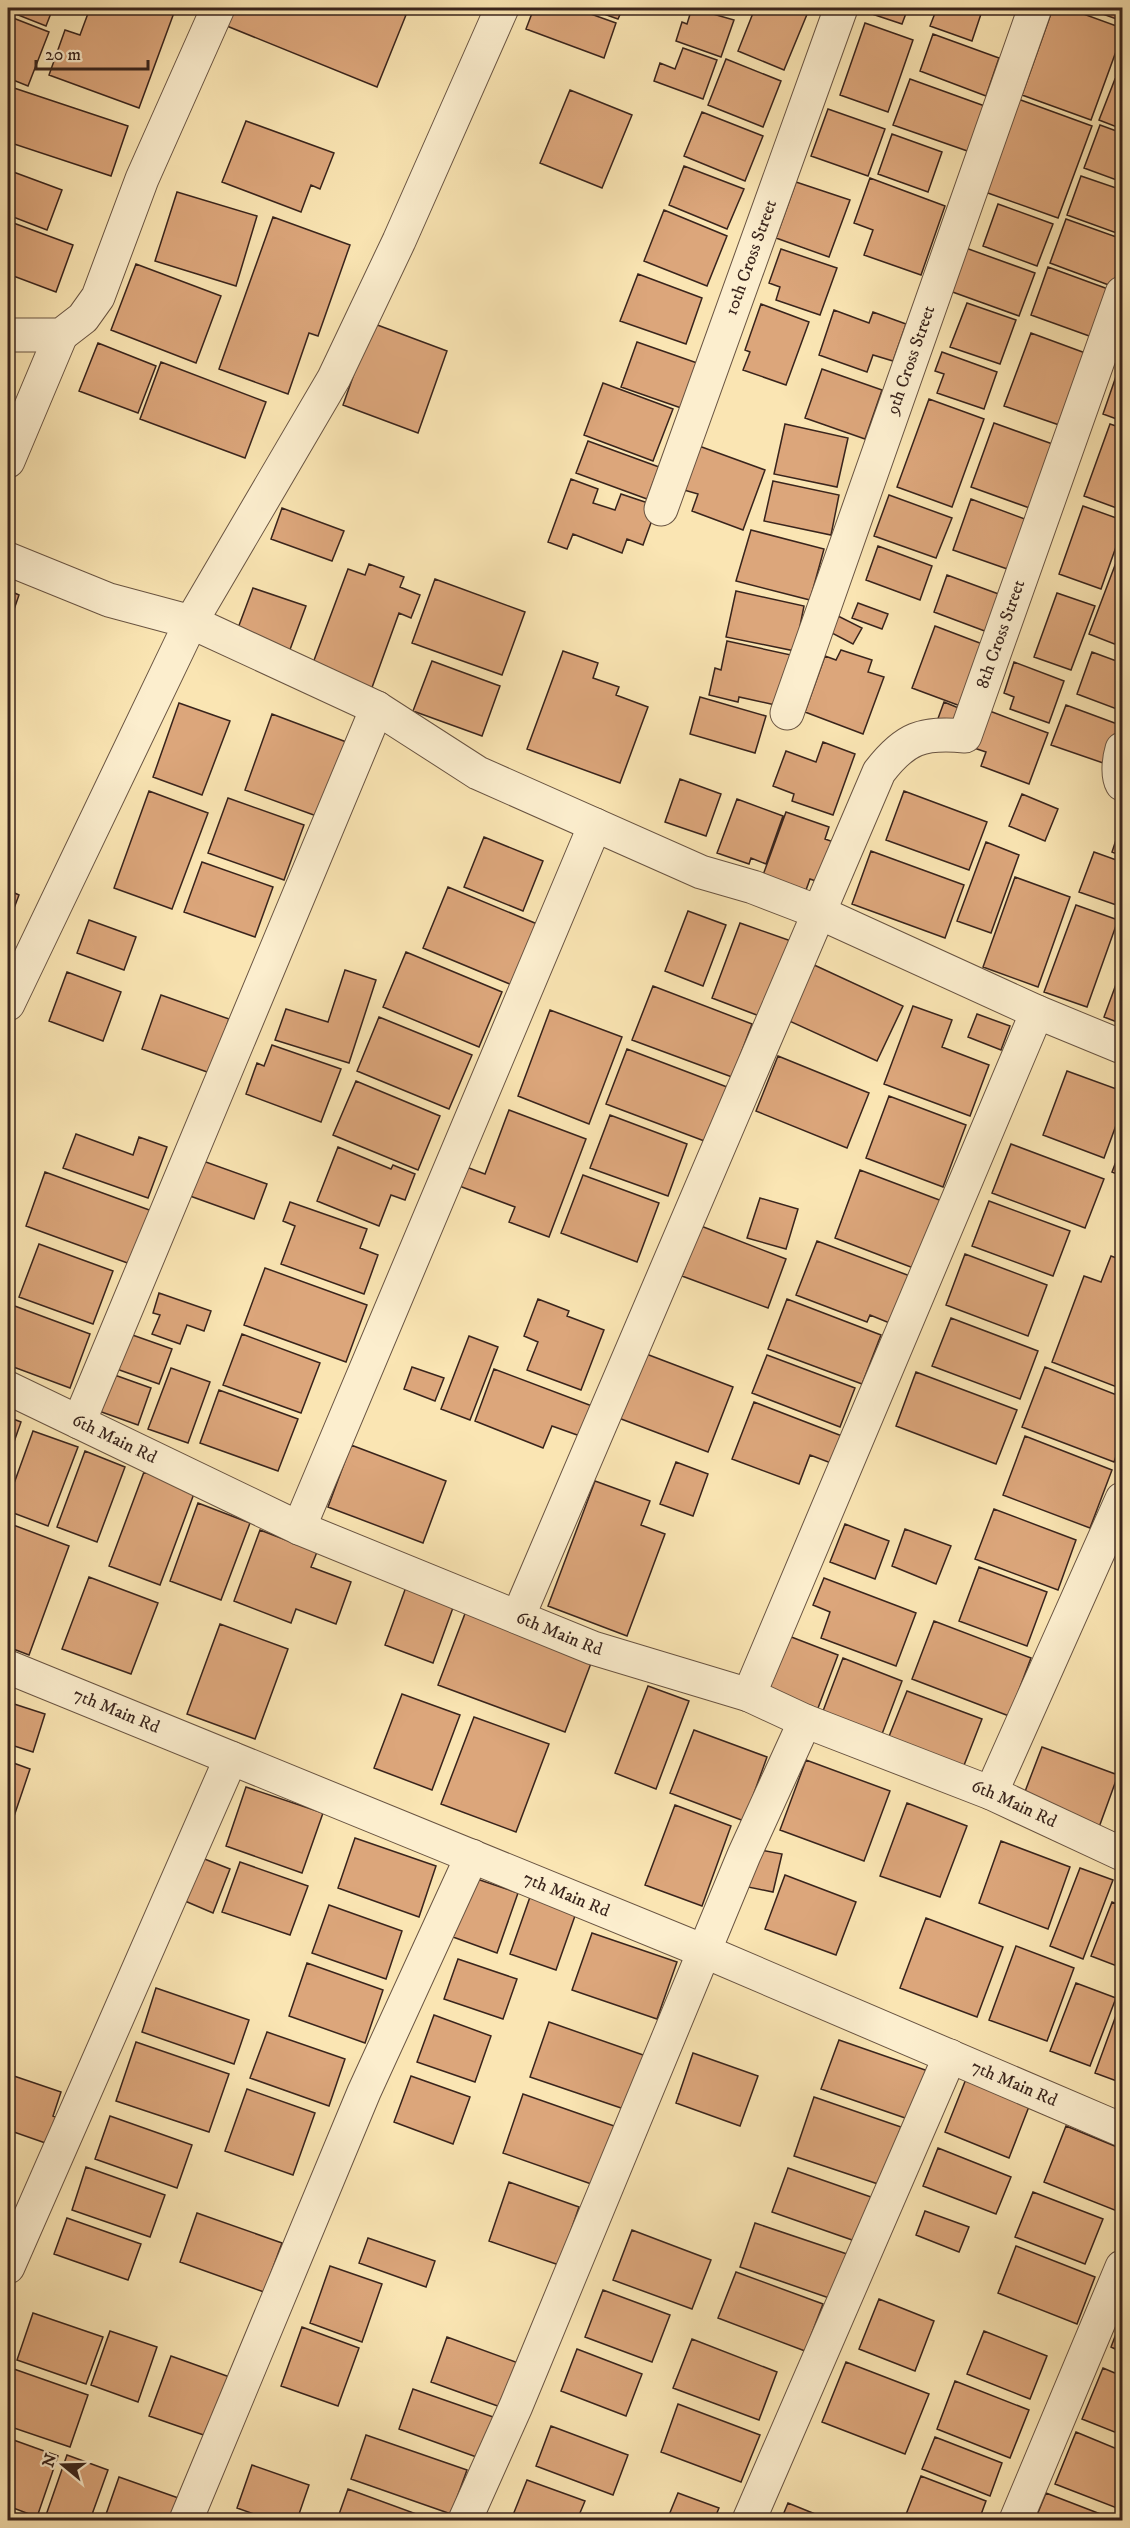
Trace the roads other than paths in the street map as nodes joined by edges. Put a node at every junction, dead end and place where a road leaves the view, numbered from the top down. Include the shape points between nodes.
1 (218, 8) edge
2 (502, 8) edge
3 (841, 8) edge
4 (1035, 8) edge
5 (1122, 293) edge
6 (8, 335) edge
7 (62, 335) junction
8 (8, 460) edge
9 (661, 509) dead end
10 (8, 559) edge
11 (191, 622) junction
12 (376, 708) junction
13 (787, 713) dead end
14 (1122, 749) edge
15 (1122, 784) edge
16 (595, 825) junction
17 (818, 912) junction
18 (8, 1004) edge
19 (1037, 1012) junction
20 (1122, 1047) edge
21 (8, 1388) edge
22 (79, 1422) junction
23 (1122, 1499) edge
24 (299, 1528) junction
25 (518, 1617) junction
26 (8, 1667) edge
27 (749, 1695) junction
28 (805, 1722) junction
29 (231, 1758) junction
30 (991, 1793) junction
31 (1122, 1854) edge
32 (472, 1856) junction
33 (706, 1952) junction
34 (950, 2056) junction
35 (1122, 2130) edge
36 (8, 2267) edge
37 (1122, 2267) edge
38 (186, 2520) edge
39 (465, 2520) edge
40 (749, 2520) edge
41 (1016, 2520) edge

1 - 7 street via 142,179 98,297 83,318
2 - 11 street via 334,378
3 - 9 street, 10th Cross Street
4 - 13 street, 9th Cross Street
5 - 17 street, 8th Cross Street via 965,736 935,733 905,742 888,760 879,772
6 - 7 street
7 - 8 street
10 - 11 street via 109,600
11 - 12 street
11 - 18 street
12 - 16 street via 478,773
12 - 22 street
14 - 15 street
16 - 17 street via 701,872
16 - 24 street
17 - 19 street
17 - 25 street
19 - 20 street
19 - 27 street
21 - 22 street, 6th Main Rd
22 - 24 street, 6th Main Rd
23 - 30 street
24 - 25 street, 6th Main Rd
25 - 27 street, 6th Main Rd via 593,1648
26 - 29 street, 7th Main Rd
27 - 28 street, 6th Main Rd
28 - 30 street, 6th Main Rd
28 - 33 street via 744,1855
29 - 32 street, 7th Main Rd
29 - 36 street
30 - 31 street, 6th Main Rd
32 - 33 street, 7th Main Rd
32 - 38 street via 363,2092
33 - 34 street, 7th Main Rd
33 - 39 street
34 - 35 street, 7th Main Rd
34 - 40 street
37 - 41 street

